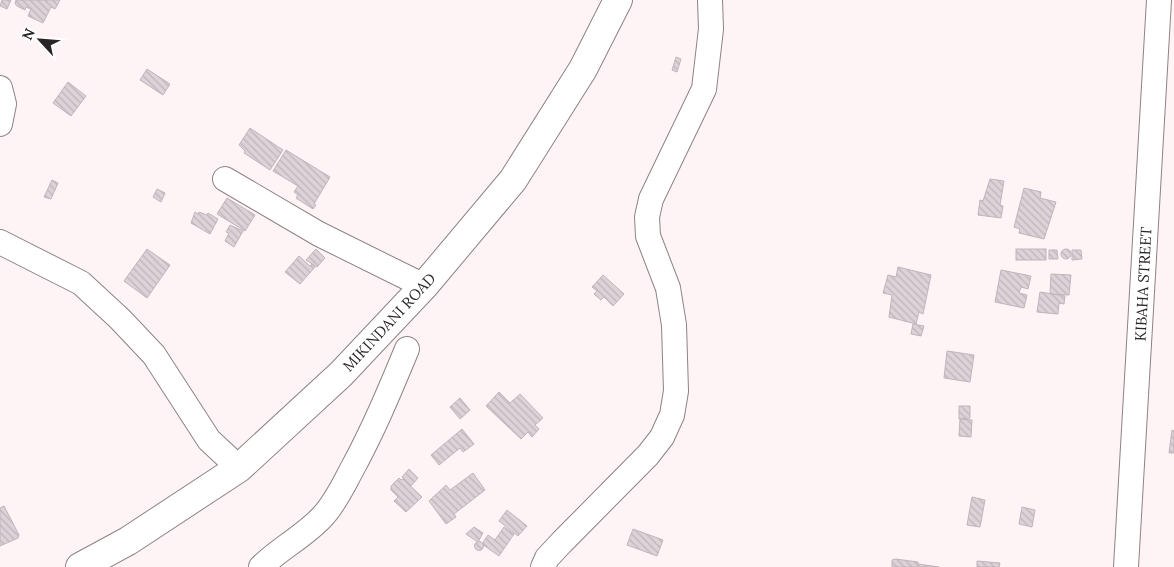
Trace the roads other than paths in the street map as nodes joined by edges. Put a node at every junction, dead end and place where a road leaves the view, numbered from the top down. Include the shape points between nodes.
1 (618, 0) edge
2 (710, 0) edge
3 (1159, 0) edge
4 (0, 88) edge
5 (0, 124) edge
6 (225, 179) dead end
7 (0, 242) edge
8 (424, 286) junction
9 (407, 349) dead end
10 (238, 468) junction
11 (80, 567) edge
12 (261, 567) edge
13 (542, 567) edge
14 (1126, 567) edge

1 - 8 highway, MIKINDANI ROAD via 582,69 513,180
2 - 13 street via 709,64 704,89 651,199 647,217 648,236 668,288 674,325 676,390 672,415 662,437 648,455 556,548
3 - 14 street, KIBAHA STREET
4 - 5 street via 4,104
6 - 8 street via 319,234
7 - 10 street via 81,283 120,319 154,355 210,440
8 - 10 highway, MIKINDANI ROAD via 341,374
9 - 12 street via 376,421 324,516
10 - 11 highway, MIKINDANI ROAD via 128,541

